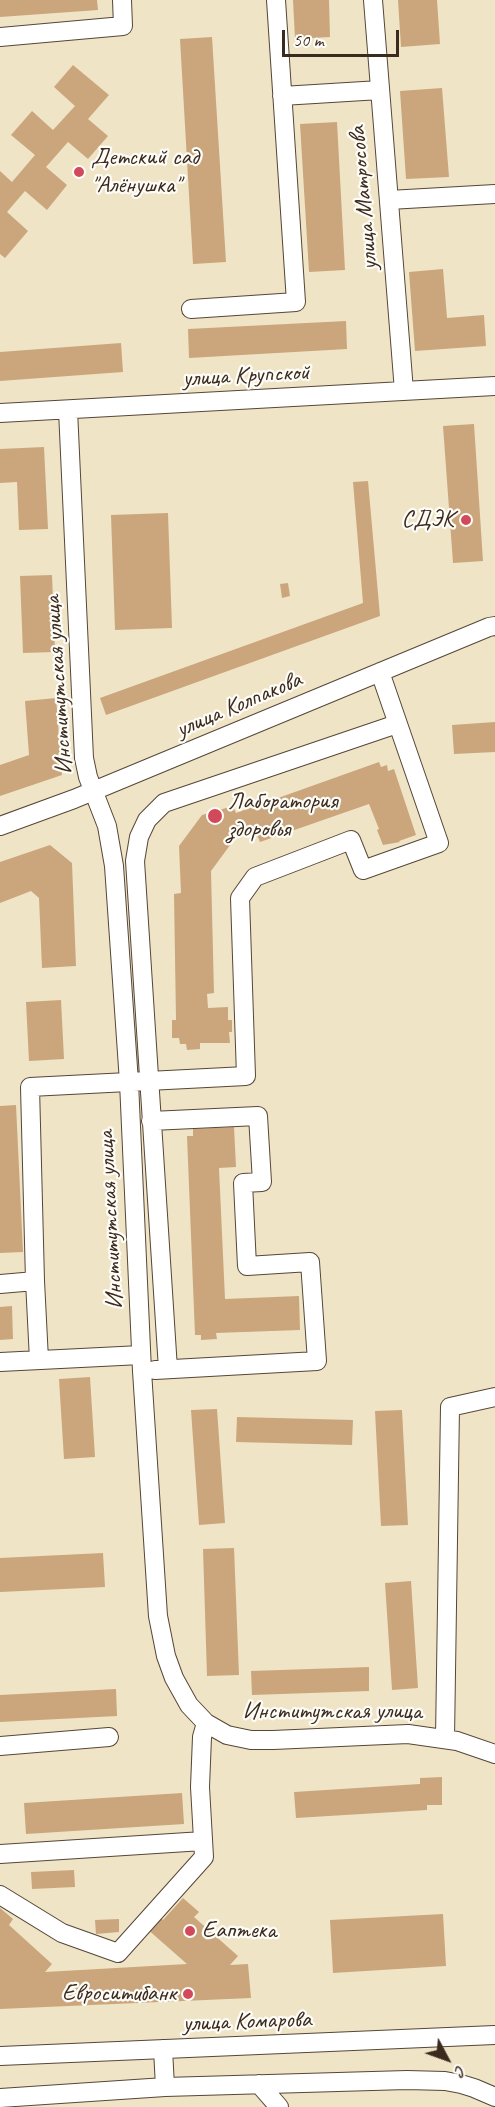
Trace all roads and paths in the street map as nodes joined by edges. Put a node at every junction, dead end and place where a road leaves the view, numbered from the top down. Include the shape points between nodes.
1 (122, 0) edge
2 (276, 0) edge
3 (373, 0) edge
4 (0, 38) edge
5 (380, 90) junction
6 (282, 96) junction
7 (495, 194) edge
8 (388, 200) junction
9 (191, 309) dead end
10 (495, 386) edge
11 (404, 391) junction
12 (68, 410) junction
13 (0, 413) edge
14 (495, 626) edge
15 (380, 672) junction
16 (397, 724) junction
17 (93, 791) junction
18 (0, 826) edge
19 (148, 1080) junction
20 (129, 1082) junction
21 (151, 1121) junction
22 (35, 1281) junction
23 (0, 1284) edge
24 (39, 1360) junction
25 (0, 1362) edge
26 (141, 1363) junction
27 (168, 1370) junction
28 (495, 1397) edge
29 (206, 1723) junction
30 (109, 1737) dead end
31 (446, 1738) junction
32 (0, 1746) edge
33 (495, 1755) edge
34 (203, 1841) junction
35 (0, 1854) edge
36 (0, 1894) edge
37 (495, 2035) edge
38 (163, 2049) junction
39 (0, 2056) edge
40 (259, 2084) junction
41 (165, 2087) junction
42 (495, 2097) edge
43 (13, 2101) edge
44 (279, 2107) edge

1 - 4 street via 123,26
2 - 6 street
3 - 5 street, улица Матросова
5 - 6 street
5 - 8 street, улица Матросова
6 - 9 street via 296,302
7 - 8 street
8 - 11 street, улица Матросова
10 - 11 street, улица Крупской
11 - 12 street, улица Крупской
12 - 13 street, улица Крупской
12 - 17 street, Институтская улица via 84,758
14 - 15 street, улица Колпакова
15 - 16 street
15 - 17 street, улица Колпакова
16 - 19 street via 173,800 147,820 138,837 135,861
16 - 19 street via 439,843 363,870 351,840 255,877 240,898 246,1076
17 - 18 street, улица Колпакова
17 - 20 street, Институтская улица via 107,826 114,866
19 - 20 street
19 - 21 street
20 - 22 street via 30,1087
20 - 26 street, Институтская улица
21 - 27 street
21 - 27 street via 258,1116 262,1182 243,1183 247,1266 310,1262 317,1360
22 - 23 street
22 - 24 street
24 - 25 street
24 - 26 street
26 - 27 street
26 - 29 street, Институтская улица via 161,1638 181,1692
28 - 31 street via 450,1407
29 - 31 street, Институтская улица via 228,1735 251,1740 408,1734
29 - 34 street via 200,1786
30 - 32 street
31 - 33 street, Институтская улица
34 - 35 street
34 - 36 street via 204,1857 118,1953 62,1933
37 - 38 street, улица Комарова
38 - 39 street, улица Комарова
38 - 41 street
40 - 41 street
40 - 42 street via 445,2081
40 - 44 street
41 - 43 street

